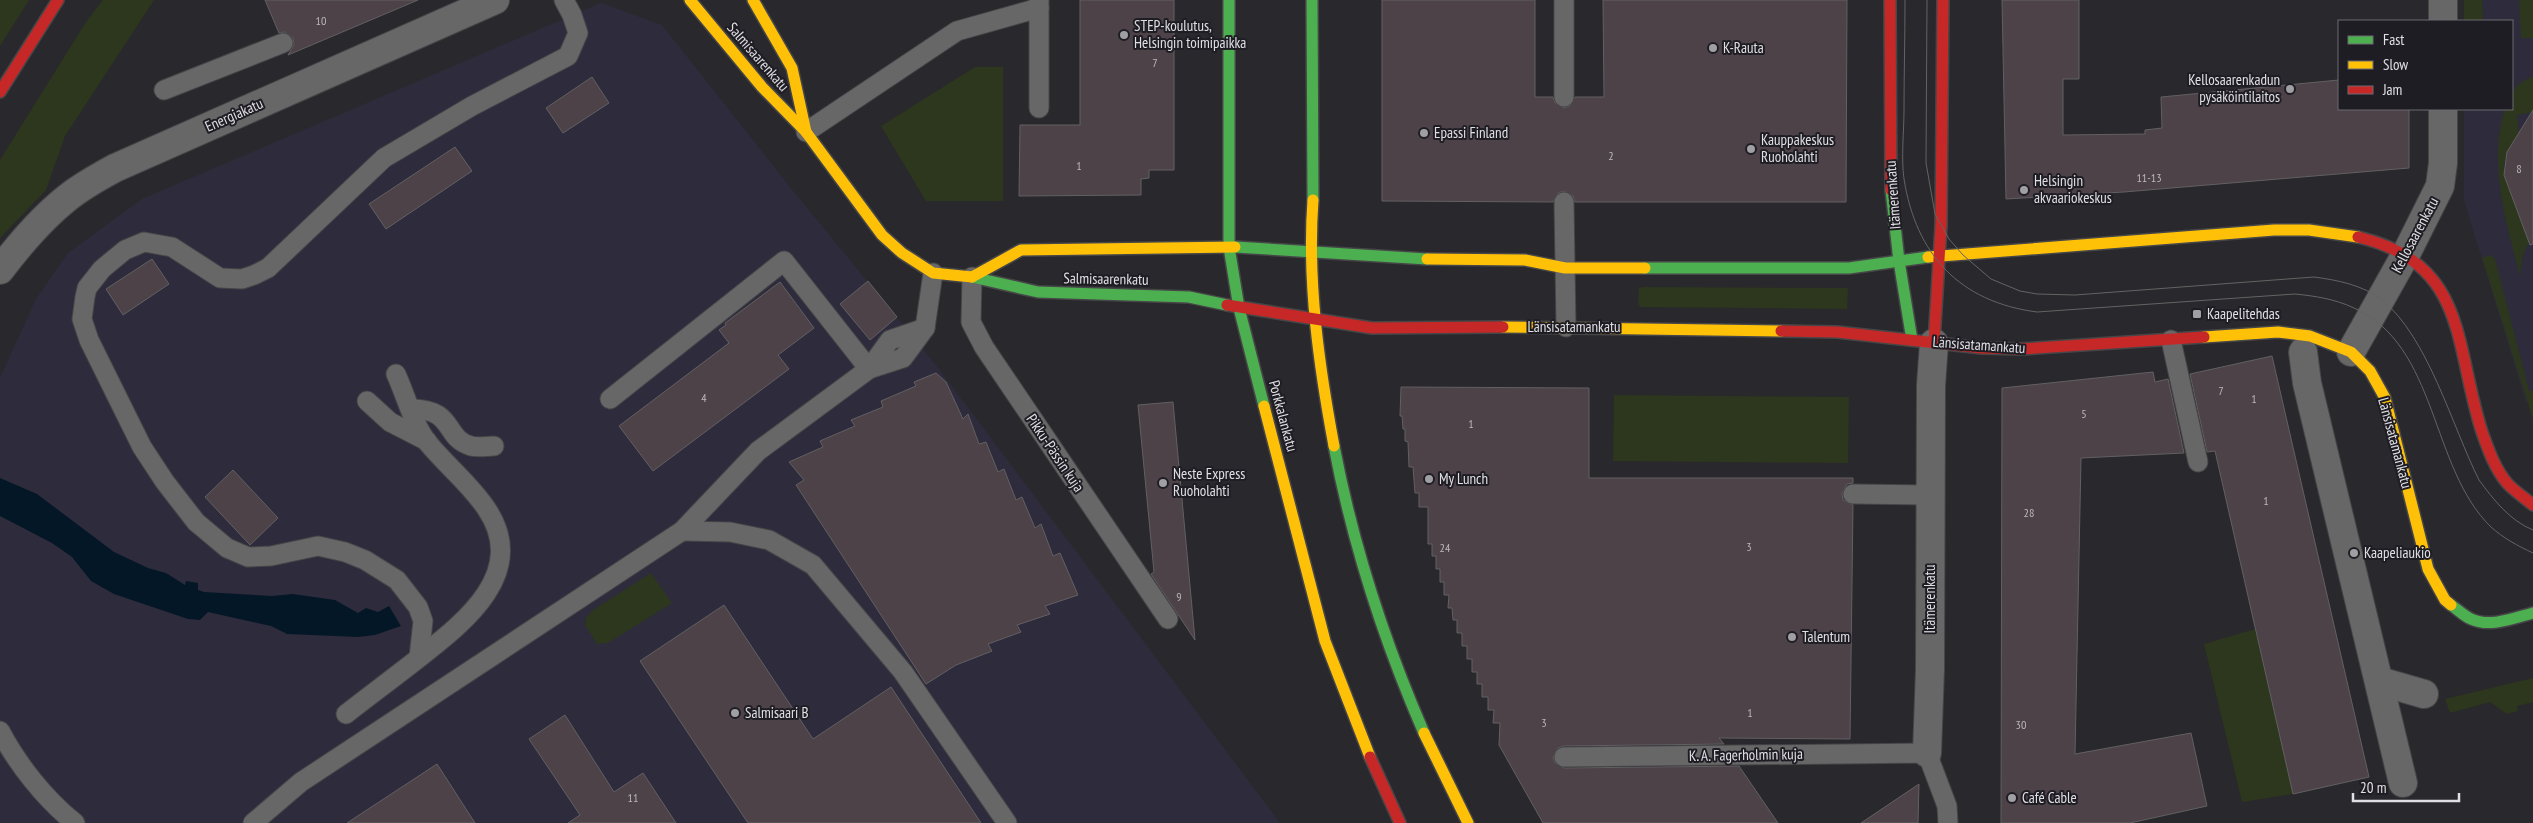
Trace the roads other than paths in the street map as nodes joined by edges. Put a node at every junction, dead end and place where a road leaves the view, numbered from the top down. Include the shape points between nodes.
1 (58, 0) edge
2 (495, 0) edge
3 (564, 0) edge
4 (690, 0) edge
5 (753, 0) edge
6 (1228, 0) edge
7 (1312, 0) edge
8 (1564, 0) edge
9 (1890, 0) edge
10 (1943, 0) edge
11 (2443, 0) edge
12 (1039, 4) edge
13 (2443, 20) edge
14 (283, 43) dead end
15 (164, 90) dead end
16 (0, 92) edge
17 (1564, 97) dead end
18 (1039, 108) dead end
19 (2443, 110) edge
20 (806, 132) junction
21 (1564, 202) dead end
22 (1229, 247) junction
23 (1311, 254) junction
24 (2406, 254) junction
25 (1940, 256) junction
26 (1899, 261) junction
27 (1565, 268) junction
28 (0, 270) edge
29 (933, 273) junction
30 (972, 277) junction
31 (1239, 308) junction
32 (1316, 319) junction
33 (1566, 327) junction
34 (2172, 340) junction
35 (1923, 341) junction
36 (2303, 352) dead end
37 (2351, 352) junction
38 (869, 369) junction
39 (396, 374) dead end
40 (610, 399) dead end
41 (367, 401) dead end
42 (411, 409) junction
43 (427, 441) junction
44 (494, 446) dead end
45 (2198, 462) dead end
46 (1853, 494) dead end
47 (1929, 495) junction
48 (2533, 505) edge
49 (682, 531) junction
50 (2533, 613) edge
51 (1168, 619) dead end
52 (419, 658) junction
53 (2379, 681) junction
54 (2424, 694) dead end
55 (346, 714) dead end
56 (0, 731) edge
57 (5, 750) edge
58 (1927, 753) junction
59 (1564, 757) dead end
60 (2403, 783) dead end
61 (75, 823) edge
62 (252, 823) edge
63 (1007, 823) edge
64 (1400, 823) edge
65 (1468, 823) edge
66 (1948, 823) edge

1 - 16 main road
2 - 28 street, Energiakatu via 116,168 76,191 50,213 22,241
3 - 52 lane via 578,33 568,56 472,106 384,158 268,268 242,279 220,278 172,247 144,242 125,250 94,277 87,288 82,308 84,330 142,447 196,522 221,544 248,557 271,556 318,546 345,552 376,567 397,580 418,607 423,621
4 - 20 main road, Salmisaarenkatu via 762,87
5 - 20 main road, Salmisaarenkatu via 792,68
6 - 22 main road, Porkkalankatu
7 - 23 main road via 1314,169
8 - 17 lane
9 - 26 main road, Itämerenkatu via 1890,181
10 - 25 main road, Itämerenkatu
11 - 13 street
12 - 18 lane
12 - 20 lane via 957,32
14 - 15 lane
19 - 24 street, Kellosaarenkatu via 2440,186
20 - 29 main road, Salmisaarenkatu via 882,235
21 - 27 lane
22 - 23 main road
22 - 30 main road, Salmisaarenkatu via 1021,250
22 - 31 main road, Porkkalankatu
23 - 27 main road via 1525,260
23 - 32 main road
24 - 25 main road via 2347,234 2301,228
24 - 37 street, Kellosaarenkatu
24 - 48 main road via 2422,265 2445,299 2459,335 2493,465 2508,488
25 - 26 main road
25 - 35 main road, Itämerenkatu
26 - 27 main road via 1862,267
26 - 35 main road, Itämerenkatu
27 - 33 lane
29 - 30 main road, Salmisaarenkatu
29 - 38 lane via 925,328 890,340
30 - 31 main road, Salmisaarenkatu via 1038,292 1189,297
30 - 51 lane, Pikku-Pässin kuja via 971,322 984,347
31 - 32 main road, Länsisatamankatu
31 - 64 main road, Porkkalankatu via 1325,641
32 - 33 main road, Länsisatamankatu via 1372,328
32 - 65 main road via 1324,396 1346,501 1374,606 1414,710
33 - 35 main road, Länsisatamankatu via 1837,332
34 - 35 main road, Länsisatamankatu via 2021,349
34 - 37 main road, Länsisatamankatu via 2278,332 2310,336
34 - 45 lane
35 - 47 street, Itämerenkatu via 1930,385
36 - 53 street via 2307,383
37 - 50 main road, Länsisatamankatu via 2370,371 2385,398 2428,569 2445,600 2470,619 2498,622
38 - 40 lane via 784,261
38 - 49 lane via 758,451
39 - 42 lane
41 - 43 lane via 390,422
42 - 43 lane
42 - 44 lane via 438,413 462,442 472,446
43 - 52 lane via 485,506 493,520 500,556 496,576 477,608 453,632
46 - 47 lane
47 - 58 street, Itämerenkatu
49 - 62 lane via 301,782
49 - 63 lane via 730,532 769,540 813,565 903,672
52 - 55 lane
53 - 54 street
53 - 60 street
56 - 57 lane
57 - 61 lane via 56,808
58 - 59 lane, K. A. Fagerholmin kuja
58 - 66 lane via 1948,806

